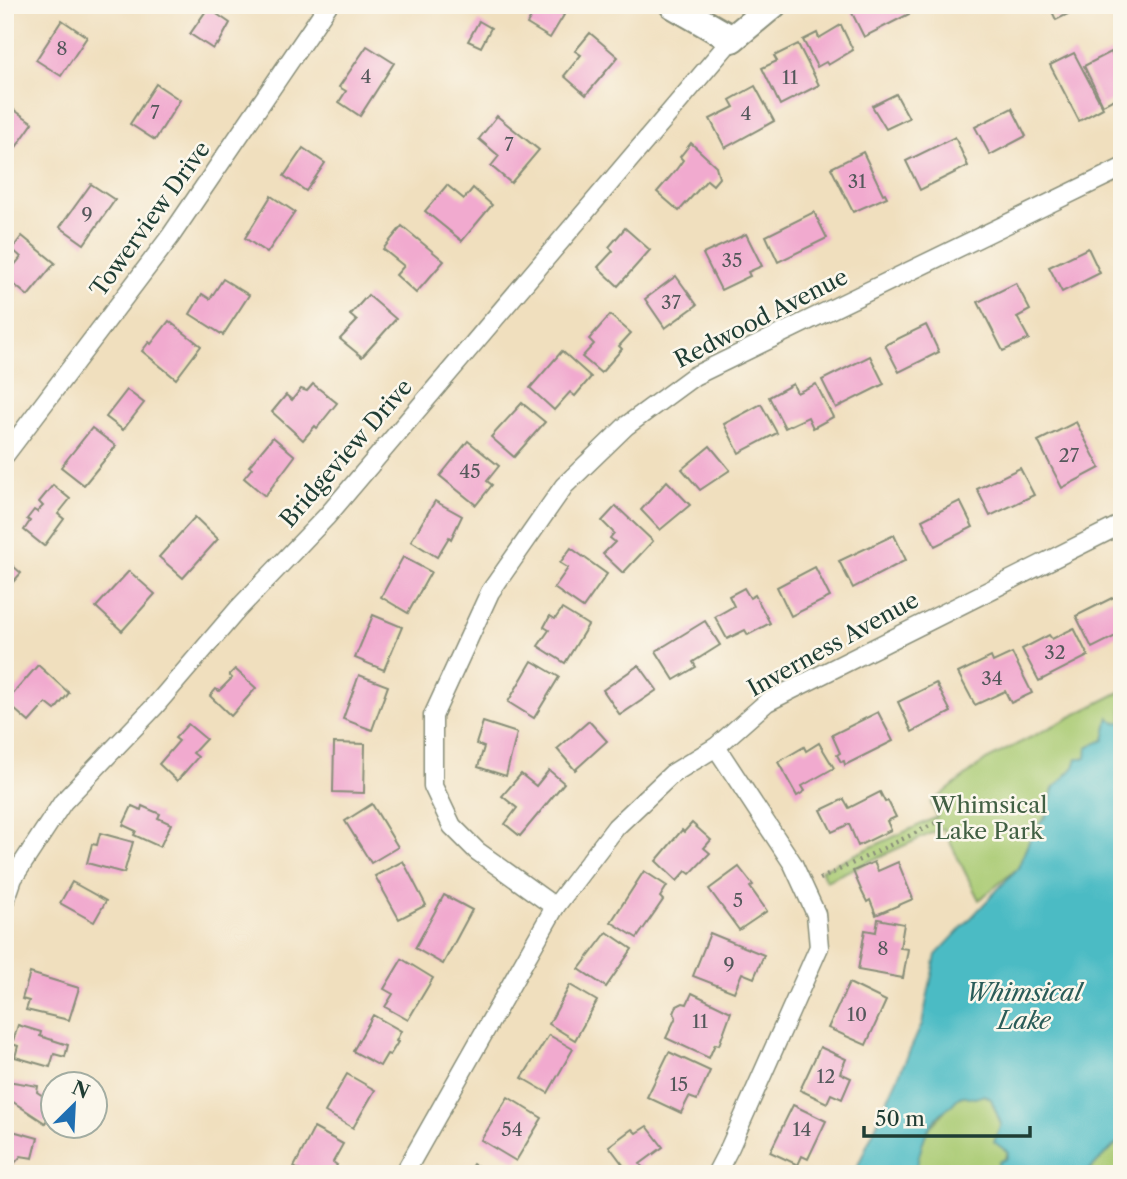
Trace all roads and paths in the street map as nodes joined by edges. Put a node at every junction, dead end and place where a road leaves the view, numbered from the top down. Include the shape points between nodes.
1 (328, 5) edge
2 (673, 5) edge
3 (773, 5) edge
4 (732, 39) junction
5 (1122, 168) edge
6 (5, 455) edge
7 (1122, 524) edge
8 (716, 747) junction
9 (940, 821) dead end
10 (804, 887) junction
11 (5, 901) edge
12 (555, 907) junction
13 (404, 1174) edge
14 (716, 1174) edge

1 - 6 street, Towerview Drive via 170,237
2 - 4 street
3 - 4 street
4 - 11 street, Bridgeview Drive via 327,516 63,802 13,878
5 - 12 street, Redwood Avenue via 694,376 626,426 564,486 490,592 433,716 433,786 452,826 477,851
7 - 8 street, Inverness Avenue via 767,702
8 - 10 street
8 - 12 street, Inverness Avenue via 672,774 616,827
9 - 10 path
10 - 14 street via 816,914 819,947
12 - 13 street, Inverness Avenue

